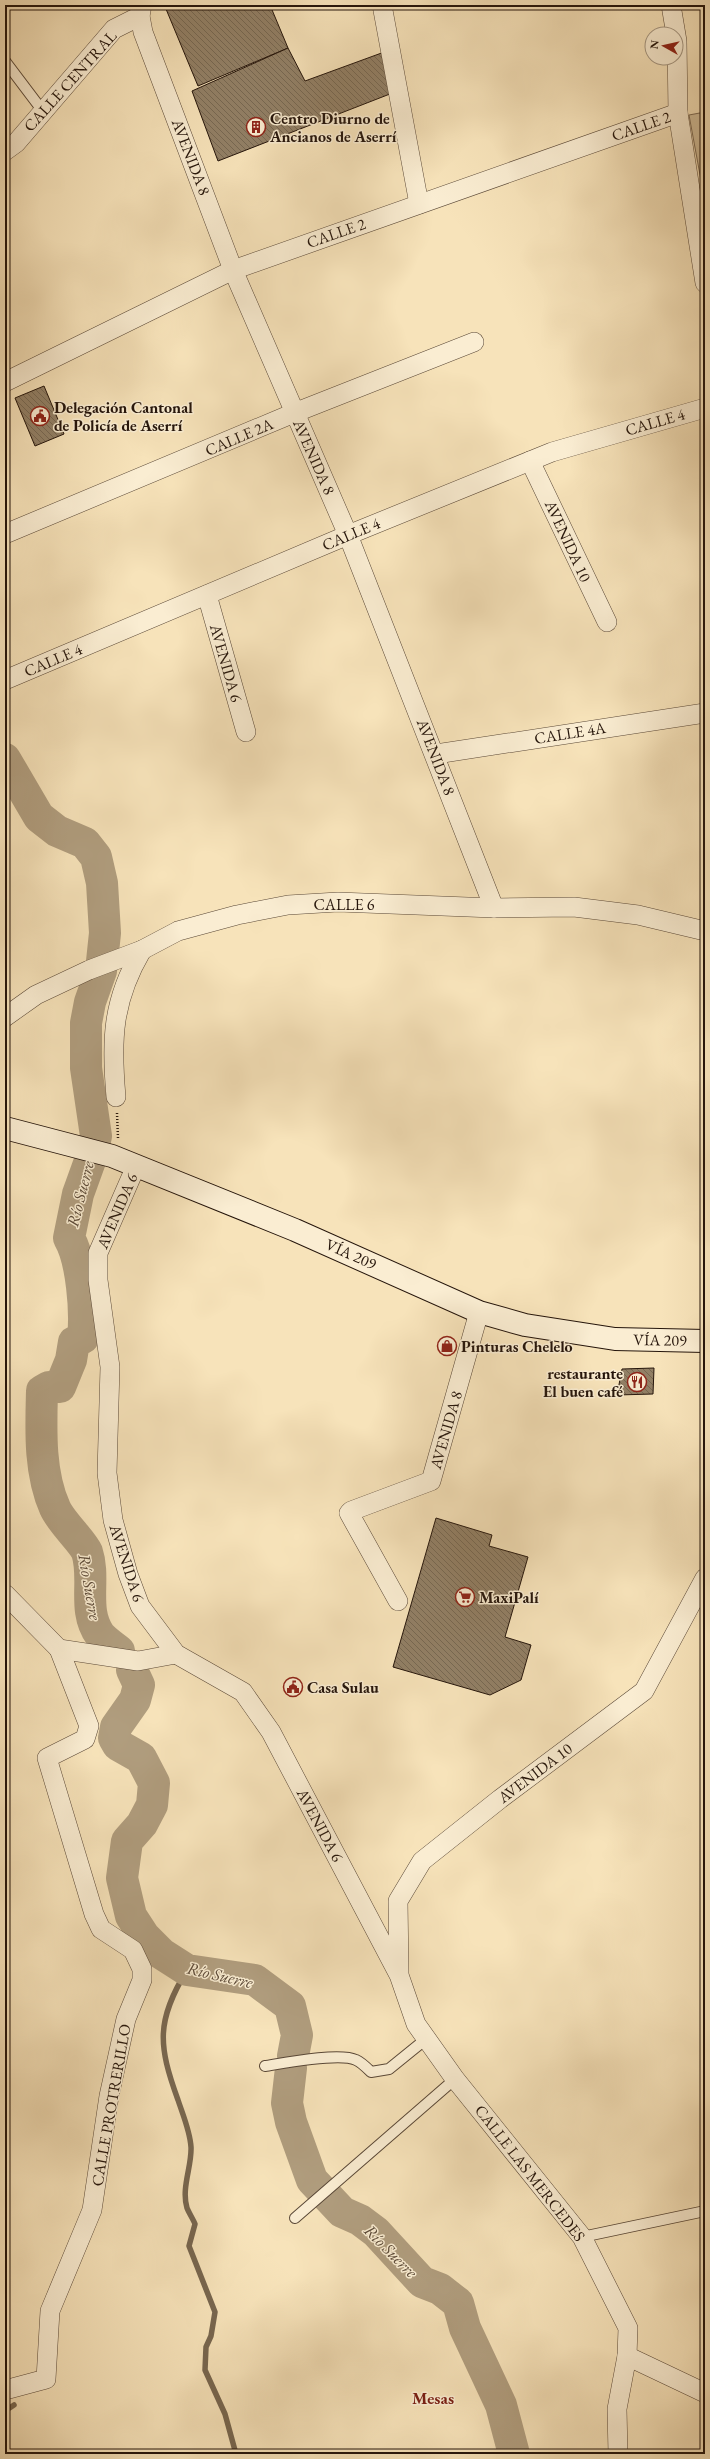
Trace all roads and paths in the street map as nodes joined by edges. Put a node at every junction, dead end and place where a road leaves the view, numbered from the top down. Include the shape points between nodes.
1 (382, 5) edge
2 (671, 5) edge
3 (141, 11) edge
4 (5, 61) edge
5 (42, 110) junction
6 (678, 113) junction
7 (5, 151) edge
8 (420, 204) junction
9 (233, 270) junction
10 (705, 283) edge
11 (474, 342) dead end
12 (5, 382) edge
13 (705, 408) edge
14 (294, 413) junction
15 (530, 461) junction
16 (5, 534) edge
17 (348, 535) junction
18 (207, 595) junction
19 (607, 622) dead end
20 (5, 680) edge
21 (705, 713) edge
22 (246, 732) dead end
23 (436, 754) junction
24 (494, 908) junction
25 (705, 931) edge
26 (142, 950) junction
27 (5, 1017) edge
28 (116, 1097) joint
29 (5, 1128) edge
30 (120, 1160) junction
31 (479, 1312) junction
32 (705, 1341) edge
33 (705, 1578) edge
34 (5, 1594) edge
35 (398, 1601) dead end
36 (59, 1649) junction
37 (176, 1654) junction
38 (399, 1975) junction
39 (426, 2039) junction
40 (265, 2066) dead end
41 (455, 2079) junction
42 (705, 2211) edge
43 (295, 2218) dead end
44 (582, 2237) junction
45 (627, 2356) junction
46 (5, 2390) edge
47 (705, 2393) edge
48 (618, 2454) edge

1 - 8 street
2 - 6 street via 677,41
3 - 5 street, CALLE CENTRAL via 114,29
3 - 9 street, AVENIDA 8 via 143,32
4 - 5 lane
5 - 7 street, CALLE CENTRAL via 16,143
6 - 8 street, CALLE 2
6 - 10 street
8 - 9 street, CALLE 2
9 - 12 street, CALLE 2
9 - 14 street, AVENIDA 8
11 - 14 street, CALLE 2A
13 - 15 street, CALLE 4 via 552,452
14 - 16 street, CALLE 2A
14 - 17 street, AVENIDA 8
15 - 17 street, CALLE 4
15 - 19 street, AVENIDA 10
17 - 18 street, CALLE 4
17 - 23 street, AVENIDA 8
18 - 20 street, CALLE 4
18 - 22 street, AVENIDA 6
21 - 23 street, CALLE 4A
23 - 24 street, AVENIDA 8
24 - 25 street, CALLE 6 via 574,907 638,915
24 - 26 street, CALLE 6 via 338,902 288,905 178,931
26 - 27 street, CALLE 6 via 88,970 36,995
26 - 28 street via 121,992 116,1019 112,1057
28 - 30 path
29 - 30 main road, VÍA 209
30 - 31 main road, VÍA 209 via 296,1230
30 - 37 street, AVENIDA 6 via 98,1253 98,1280 110,1367 107,1473 113,1520 140,1606
31 - 32 main road, VÍA 209 via 525,1325 615,1339
31 - 35 street, AVENIDA 8 via 431,1481 351,1510 349,1513
33 - 38 street, AVENIDA 10 via 644,1691 422,1861 398,1902
34 - 36 street
36 - 37 street via 138,1661
36 - 46 street, CALLE PROTRERILLO via 89,1726 85,1739 47,1758 94,1914 101,1929 133,1950 142,1969 142,1980 126,2019 109,2096 92,2210 50,2311 46,2379
37 - 38 street, AVENIDA 6 via 243,1692 272,1732
38 - 39 street, CALLE LAS MERCEDES via 416,2024
39 - 40 lane via 389,2069 371,2072 356,2060 341,2058
39 - 41 street, CALLE LAS MERCEDES
41 - 43 lane
41 - 44 street, CALLE LAS MERCEDES
42 - 44 lane
44 - 45 street, CALLE LAS MERCEDES via 628,2328
45 - 47 street
45 - 48 street, CALLE LAS MERCEDES via 616,2409

